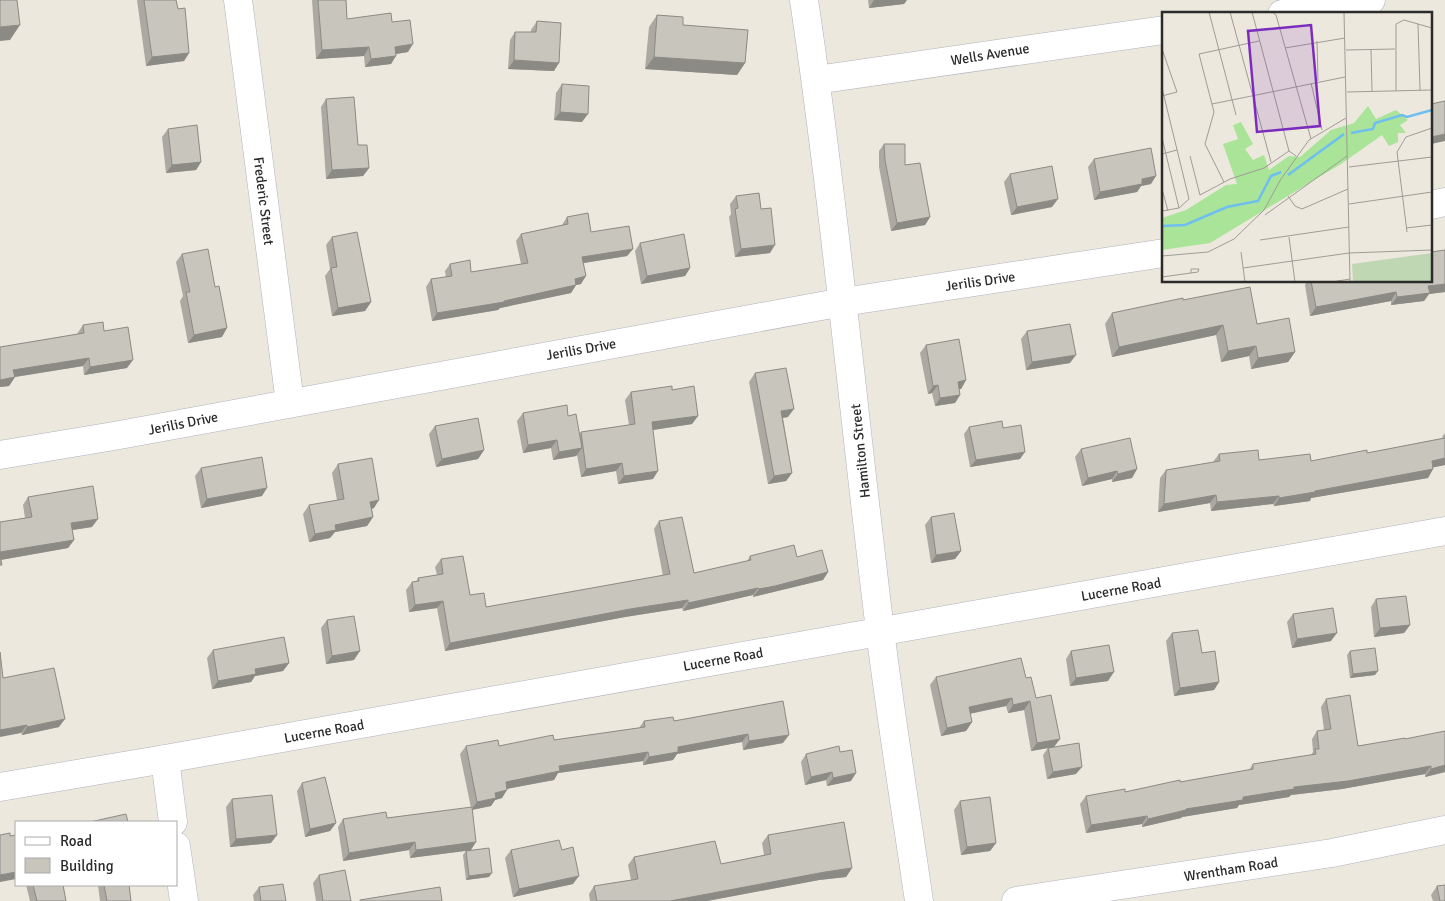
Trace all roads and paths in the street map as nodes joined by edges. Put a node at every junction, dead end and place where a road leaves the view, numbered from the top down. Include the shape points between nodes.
1 (238, 0) edge
2 (804, 0) edge
3 (1371, 0) edge
4 (1295, 12) edge
5 (1162, 30) edge
6 (816, 80) junction
7 (1445, 202) edge
8 (1432, 205) edge
9 (1162, 253) edge
10 (843, 302) junction
11 (290, 402) junction
12 (0, 455) edge
13 (1445, 531) edge
14 (880, 631) junction
15 (165, 759) junction
16 (0, 787) edge
17 (173, 821) edge
18 (1445, 830) edge
19 (178, 860) edge
20 (184, 901) edge
21 (919, 901) edge
22 (1016, 901) edge

1 - 11 street, Frederic Street
2 - 6 street, Hamilton Street
3 - 4 street
5 - 6 street, Wells Avenue
6 - 10 street, Hamilton Street
7 - 8 street
9 - 10 street, Jerilis Drive
10 - 11 street, Jerilis Drive
10 - 14 street, Hamilton Street
11 - 12 street, Jerilis Drive
13 - 14 street, Lucerne Road
14 - 15 street, Lucerne Road
14 - 21 street, Hamilton Street
15 - 16 street, Lucerne Road
15 - 17 street
18 - 22 street, Wrentham Road via 1332,853
19 - 20 street

